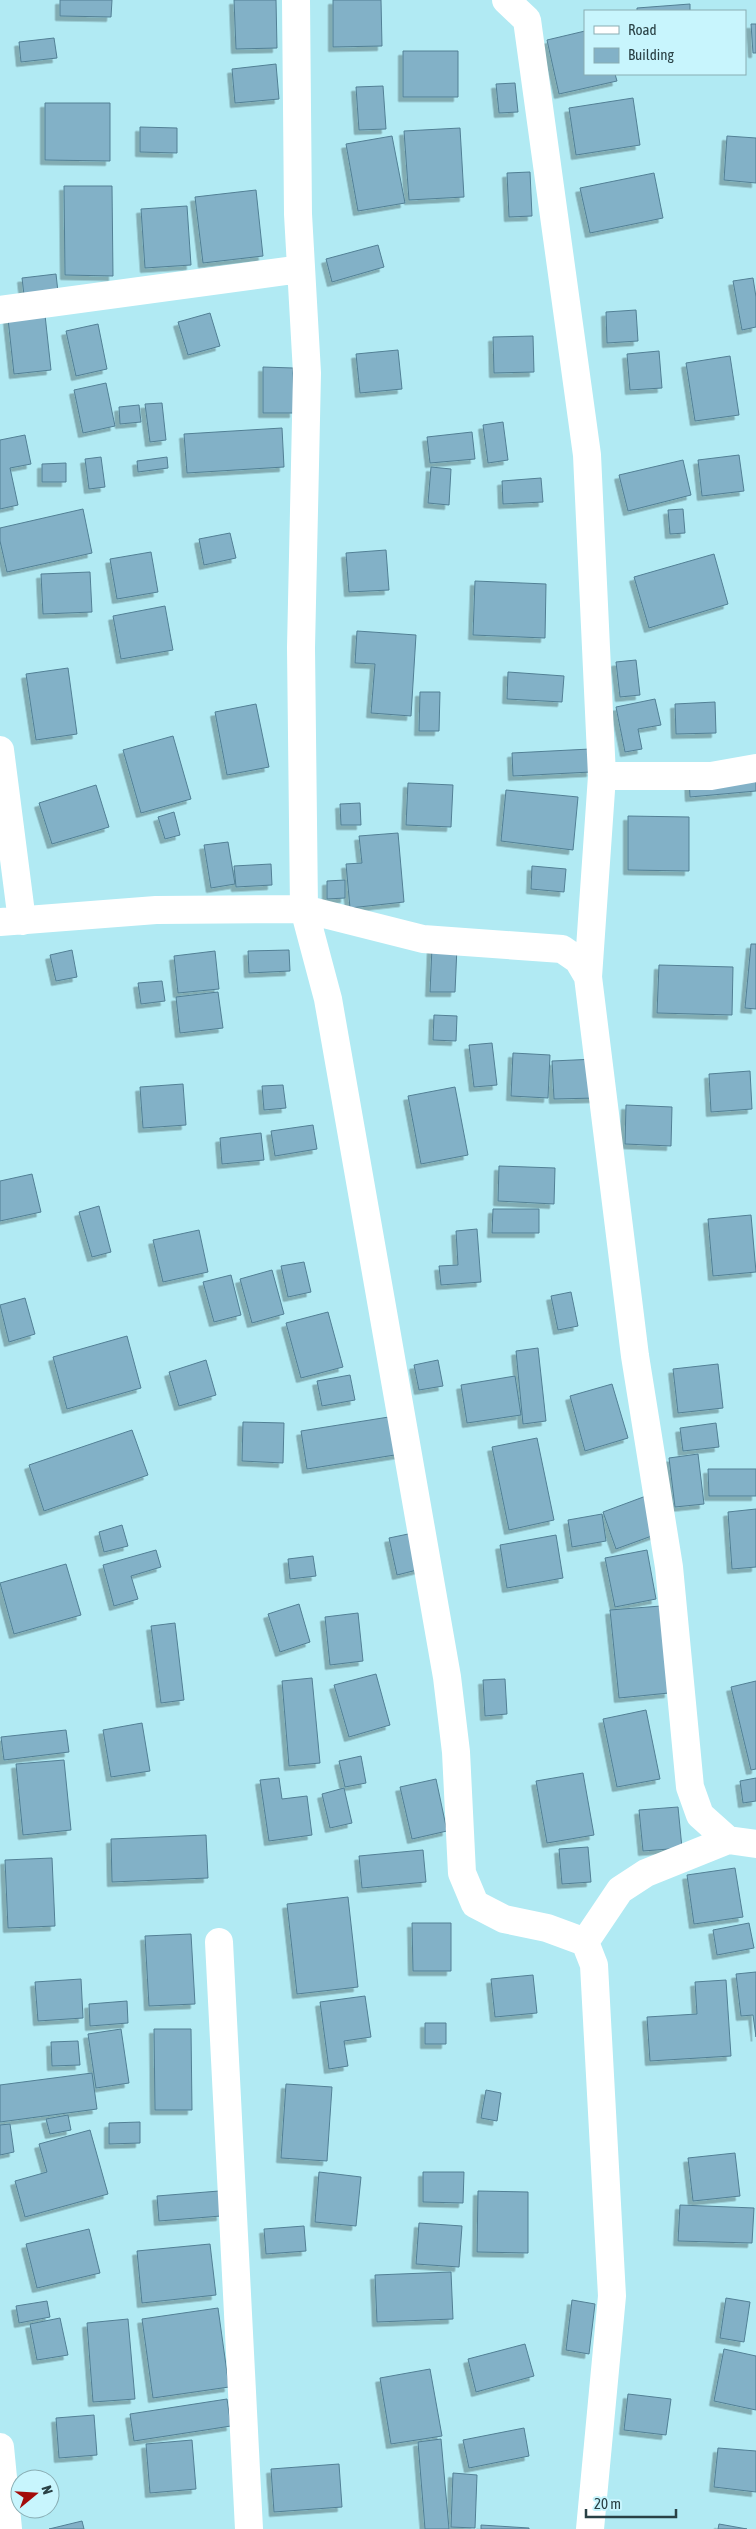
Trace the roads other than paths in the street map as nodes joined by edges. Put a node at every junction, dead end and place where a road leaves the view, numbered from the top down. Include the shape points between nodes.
1 (296, 0) edge
2 (506, 0) edge
3 (301, 269) junction
4 (0, 310) edge
5 (0, 750) edge
6 (756, 768) edge
7 (602, 776) junction
8 (304, 909) junction
9 (11, 922) edge
10 (588, 978) junction
11 (728, 1840) junction
12 (756, 1844) edge
13 (219, 1942) dead end
14 (584, 1942) junction
15 (0, 2447) edge
16 (8, 2529) edge
17 (249, 2529) edge
18 (590, 2529) edge

1 - 3 street via 295,83
2 - 7 street via 527,20 587,455
3 - 4 street
3 - 8 street via 307,373 301,648
5 - 9 street
6 - 7 street via 711,776
7 - 10 street
8 - 9 street via 156,910
8 - 10 street via 423,939 562,949 578,960
8 - 14 street via 328,999 447,1677 456,1752 462,1873 476,1904 504,1919 547,1928
10 - 11 street via 635,1356 669,1567 690,1787 700,1815
11 - 12 street
11 - 14 street via 646,1873 620,1890
13 - 17 street
14 - 18 street via 594,1965 612,2296
15 - 16 street

